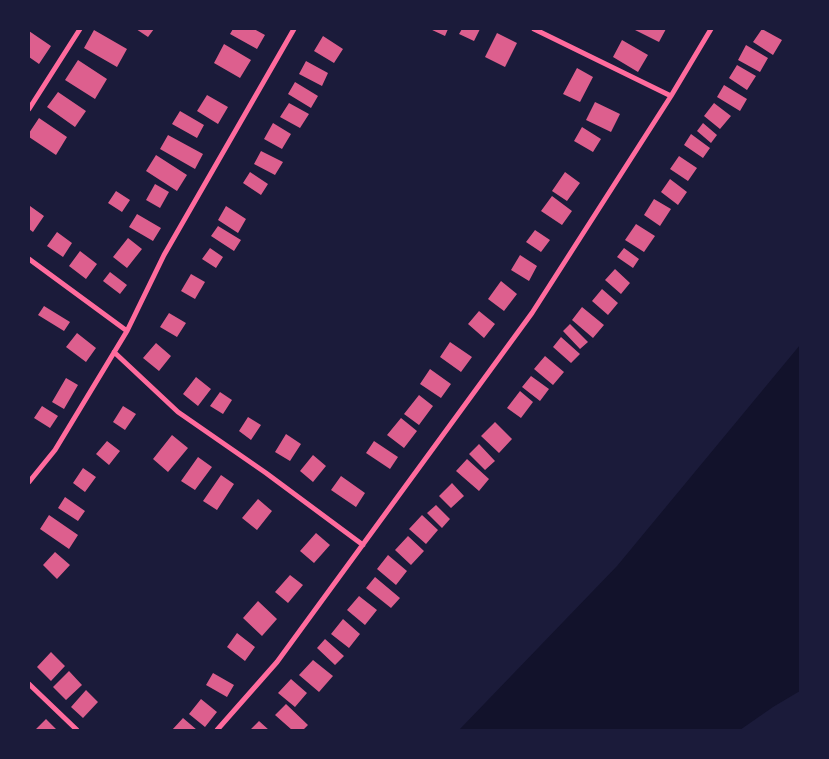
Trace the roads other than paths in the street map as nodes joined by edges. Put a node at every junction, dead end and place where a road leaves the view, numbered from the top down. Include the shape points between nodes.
1 (80, 29) edge
2 (294, 29) edge
3 (534, 29) edge
4 (711, 29) edge
5 (671, 96) junction
6 (29, 109) edge
7 (29, 259) edge
8 (127, 331) junction
9 (114, 352) junction
10 (29, 482) edge
11 (363, 545) junction
12 (29, 684) edge
13 (77, 730) edge
14 (217, 730) edge

1 - 6 street
2 - 8 street via 164,255
3 - 5 street
4 - 5 street
5 - 11 street via 532,313
7 - 8 street
8 - 9 street
9 - 10 street via 54,450
9 - 11 street via 178,412
11 - 14 street via 277,662
12 - 13 street

